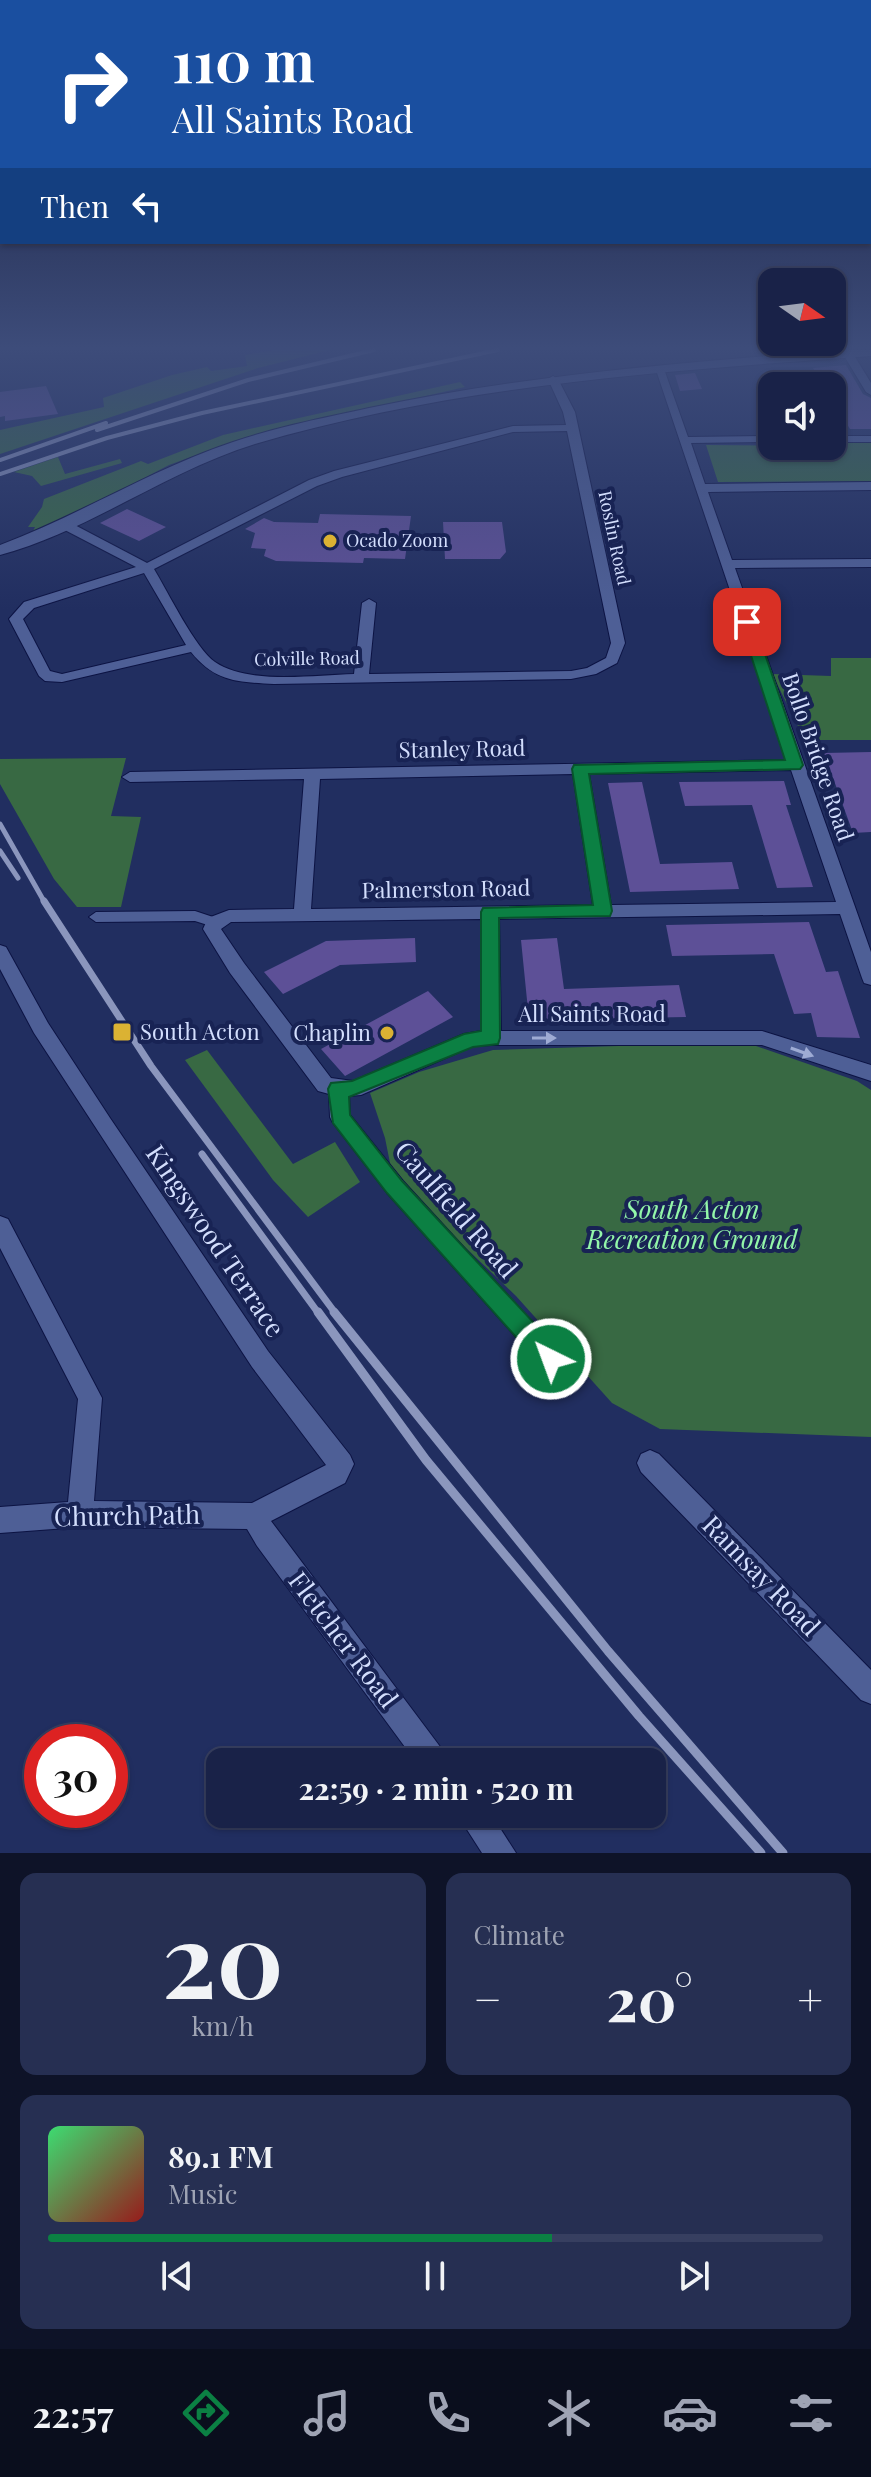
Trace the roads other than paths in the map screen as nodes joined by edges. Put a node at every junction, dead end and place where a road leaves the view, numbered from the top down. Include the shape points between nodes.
1 (276, 436) edge
2 (484, 436) edge
3 (573, 436) edge
4 (684, 436) edge
5 (758, 439) edge
6 (846, 439) edge
7 (871, 439) edge
8 (685, 440) junction
9 (871, 486) edge
10 (701, 488) junction
11 (65, 525) junction
12 (0, 550) edge
13 (871, 563) edge
14 (728, 564) junction
15 (147, 568) junction
16 (369, 603) dead end
17 (194, 647) junction
18 (612, 660) joint
19 (361, 676) junction
20 (795, 765) junction
21 (580, 769) junction
22 (312, 774) junction
23 (130, 777) dead end
24 (846, 908) junction
25 (603, 911) junction
26 (490, 912) junction
27 (302, 915) junction
28 (96, 917) dead end
29 (214, 922) junction
30 (0, 952) edge
31 (871, 978) edge
32 (491, 1038) junction
33 (871, 1073) edge
34 (339, 1089) junction
35 (0, 1226) edge
36 (551, 1359) dead end
37 (650, 1463) dead end
38 (80, 1514) junction
39 (254, 1516) junction
40 (0, 1520) edge
41 (871, 1690) edge
42 (424, 1748) edge
43 (482, 1828) edge
44 (501, 1853) edge

1 - 11 street via 237,446
2 - 15 street via 313,483
3 - 18 street, Roslin Road via 618,643
4 - 8 street, Bollo Bridge Road
5 - 8 street
6 - 7 street
8 - 10 street, Bollo Bridge Road
9 - 10 street
10 - 14 street, Bollo Bridge Road
11 - 12 street
11 - 15 street
13 - 14 street
14 - 20 street, Bollo Bridge Road
15 - 17 street, Colville Road
15 - 17 street via 21,611 16,619 44,673 62,678
16 - 19 street
17 - 19 street, Colville Road via 208,664 236,678
18 - 19 street, Colville Road via 571,675
20 - 21 street, Stanley Road
20 - 24 street, Bollo Bridge Road
21 - 22 street, Stanley Road
21 - 25 street
22 - 23 street, Stanley Road
22 - 27 street
24 - 25 street, Palmerston Road
24 - 31 street, Bollo Bridge Road
25 - 26 street, Palmerston Road
26 - 27 street, Palmerston Road
26 - 32 street
27 - 29 street, Palmerston Road via 229,916
28 - 29 street, Palmerston Road via 195,916
29 - 34 street via 215,936 254,992 325,1085
30 - 39 street, Kingswood Terrace via 41,1028 112,1137 260,1359 341,1464 336,1474
32 -> 33 street, All Saints Road via 762,1038
32 - 34 street, All Saints Road via 471,1039 354,1089
34 - 36 street, Caulfield Road via 340,1117
35 - 38 street via 90,1398
37 - 41 street, Ramsay Road
38 - 39 street, Church Path
38 - 40 street, Church Path
39 - 42 street, Fletcher Road
43 - 44 street

